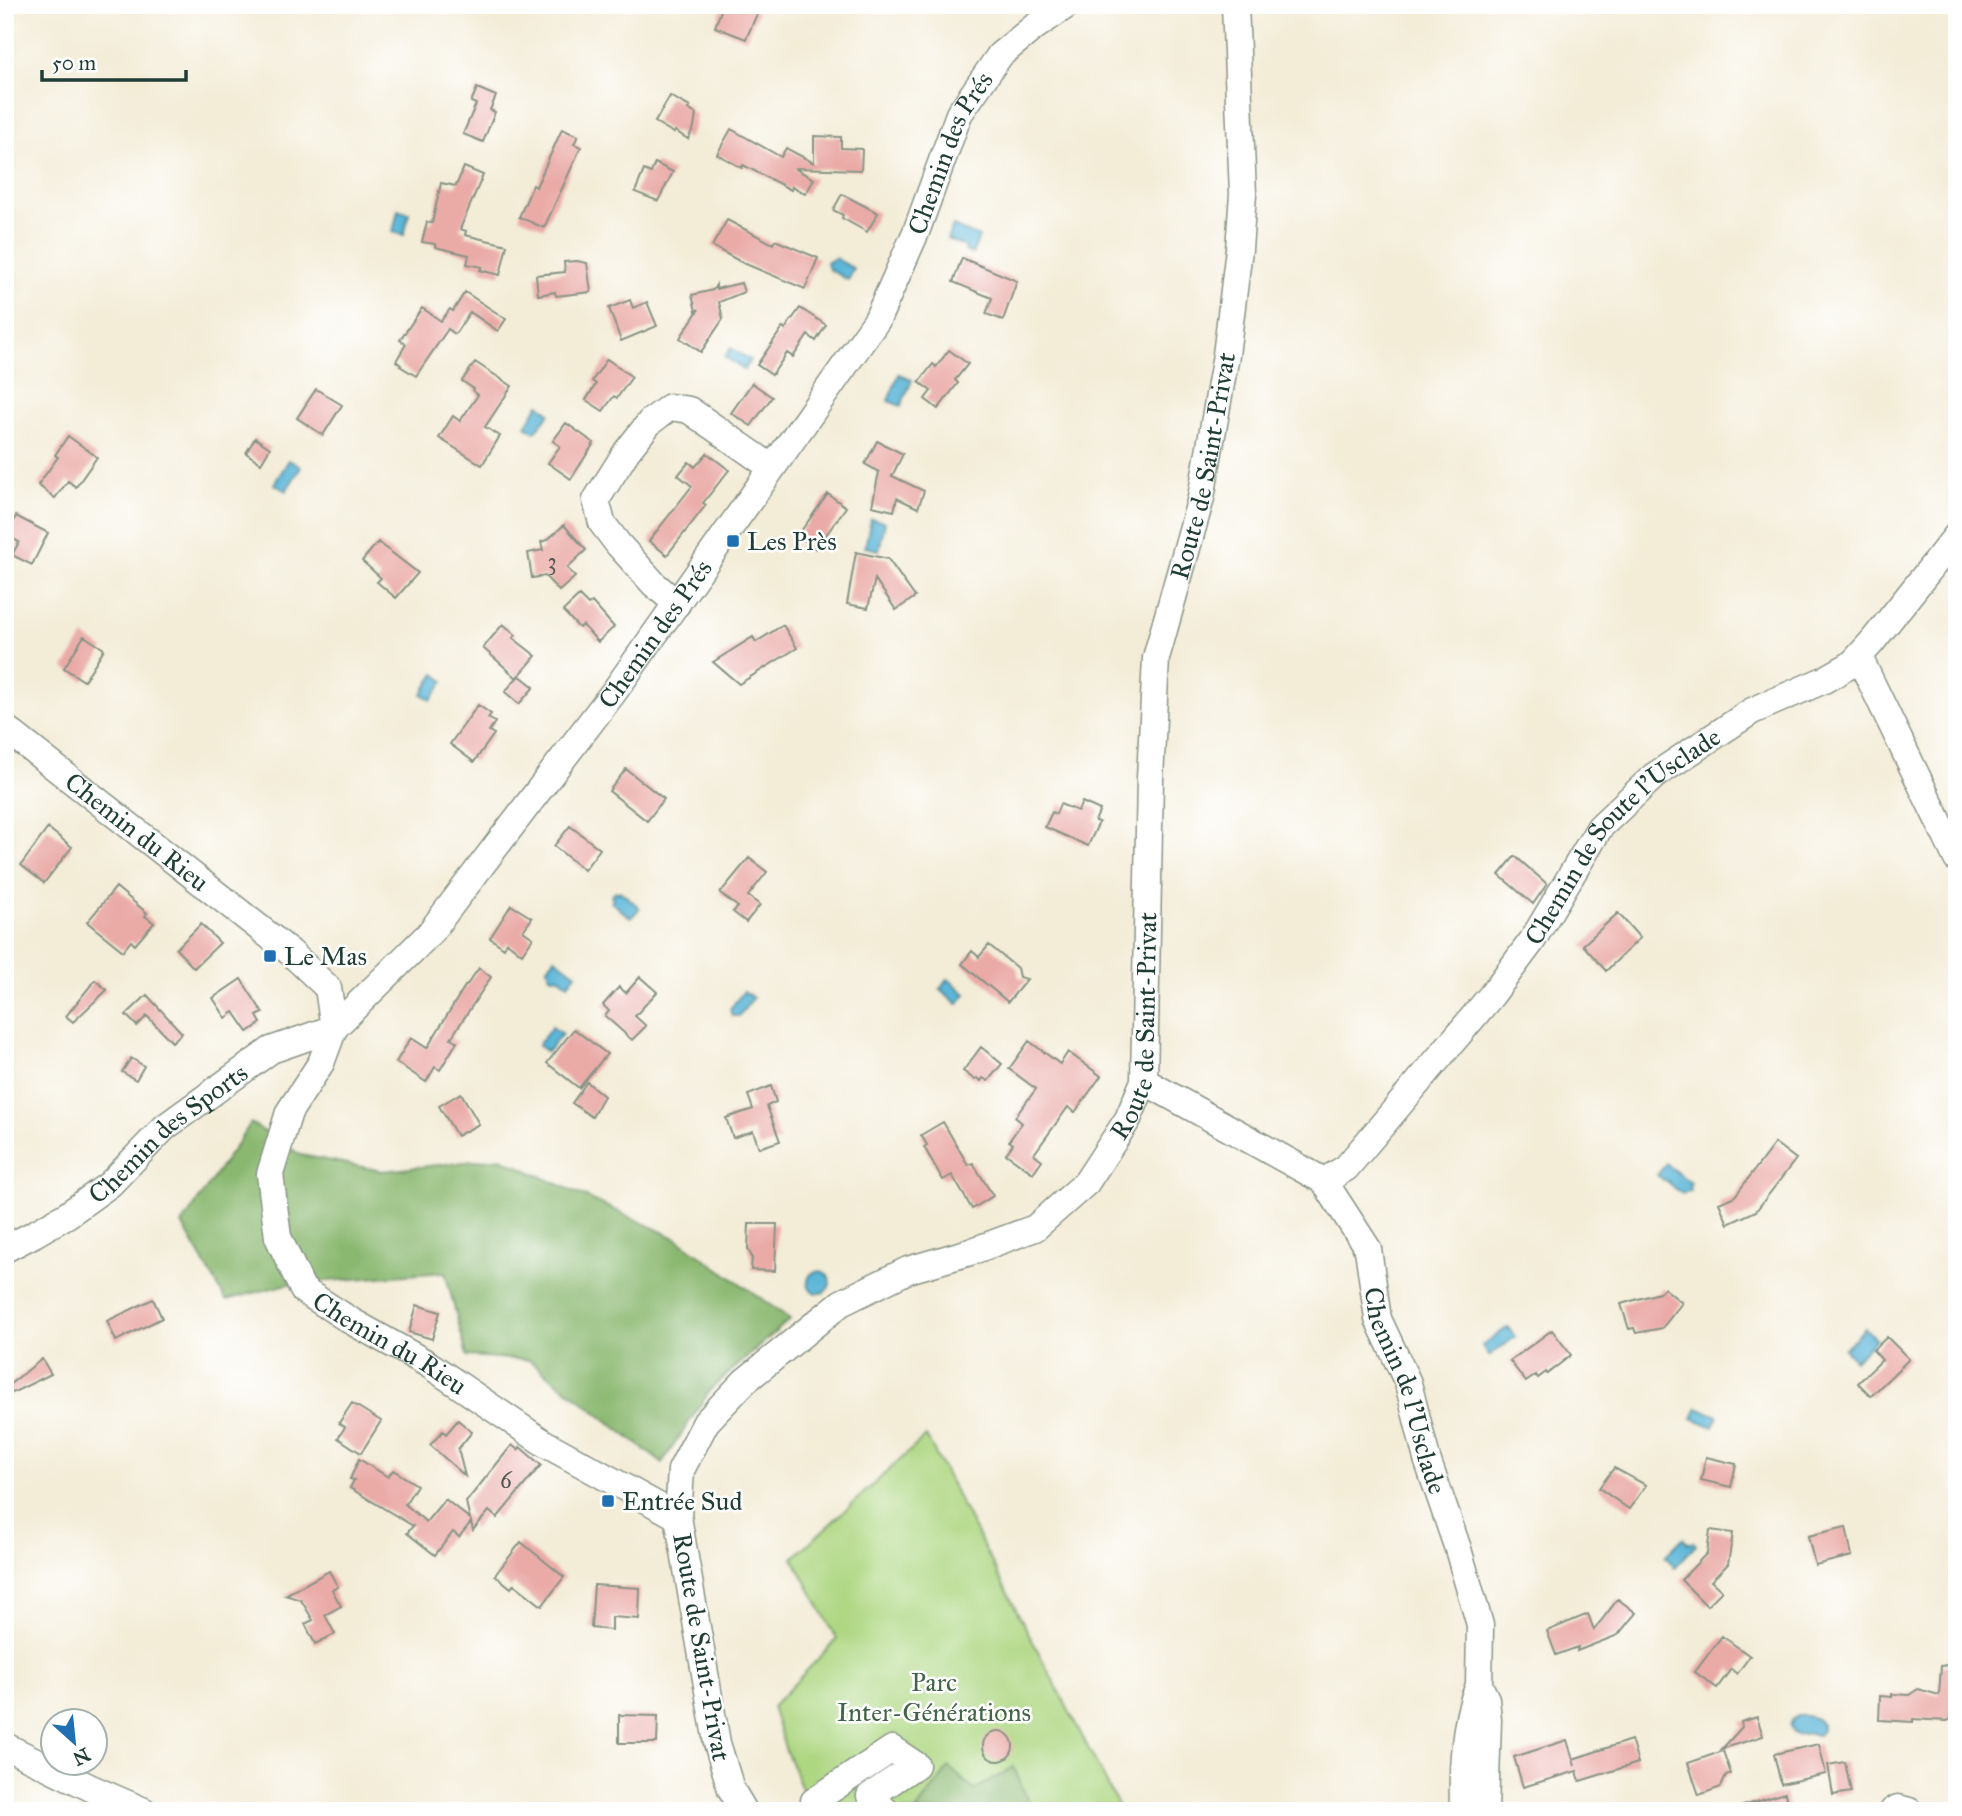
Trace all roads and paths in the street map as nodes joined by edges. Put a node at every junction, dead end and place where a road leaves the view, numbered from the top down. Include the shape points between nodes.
1 (1068, 5) edge
2 (1235, 5) edge
3 (771, 467) junction
4 (1957, 535) edge
5 (677, 604) junction
6 (1859, 657) junction
7 (5, 728) edge
8 (1957, 859) edge
9 (334, 1028) junction
10 (1143, 1081) junction
11 (1324, 1181) junction
12 (5, 1249) edge
13 (678, 1517) junction
14 (1479, 1685) junction
15 (5, 1746) edge
16 (145, 1811) edge
17 (744, 1811) edge
18 (820, 1811) edge
19 (886, 1811) edge
20 (1463, 1811) edge
21 (1485, 1811) edge
22 (1893, 1811) edge
23 (1909, 1811) edge

1 - 3 street, Chemin des Prés via 1000,55 959,114 916,232 877,320
2 - 10 street, Route de Saint-Privat via 1243,194 1240,249 1201,498 1156,658
3 - 5 street, Chemin des Prés
3 - 5 street via 689,410 670,407 650,422 627,451 596,499 602,523
4 - 6 street, Chemin de Soute l'Usclade
5 - 9 street, Chemin des Prés via 429,933
6 - 8 street
6 - 11 street, Chemin de Soute l'Usclade via 1824,681 1752,711 1654,776 1600,827 1532,941 1491,996 1346,1168
7 - 9 street, Chemin du Rieu via 290,951 328,988
9 - 12 street, Chemin des Sports via 271,1050 165,1127 110,1184 67,1215
9 - 13 street, Chemin du Rieu via 321,1063 289,1112 270,1174 278,1237 303,1290 428,1364 544,1443
10 - 11 street, Chemin de l'Usclade
10 - 13 street, Route de Saint-Privat via 1128,1119 1086,1183 1035,1228 908,1270 841,1303 745,1381 706,1422 681,1470
11 - 14 street, Chemin de l'Usclade via 1367,1250 1378,1319 1408,1383 1480,1625
13 - 17 street, Route de Saint-Privat via 717,1743 731,1789
14 - 20 street via 1471,1705
14 - 21 street, Chemin de l'Usclade via 1488,1720
15 - 16 street
18 - 19 street via 814,1801 892,1748 916,1765 870,1796
22 - 23 street

